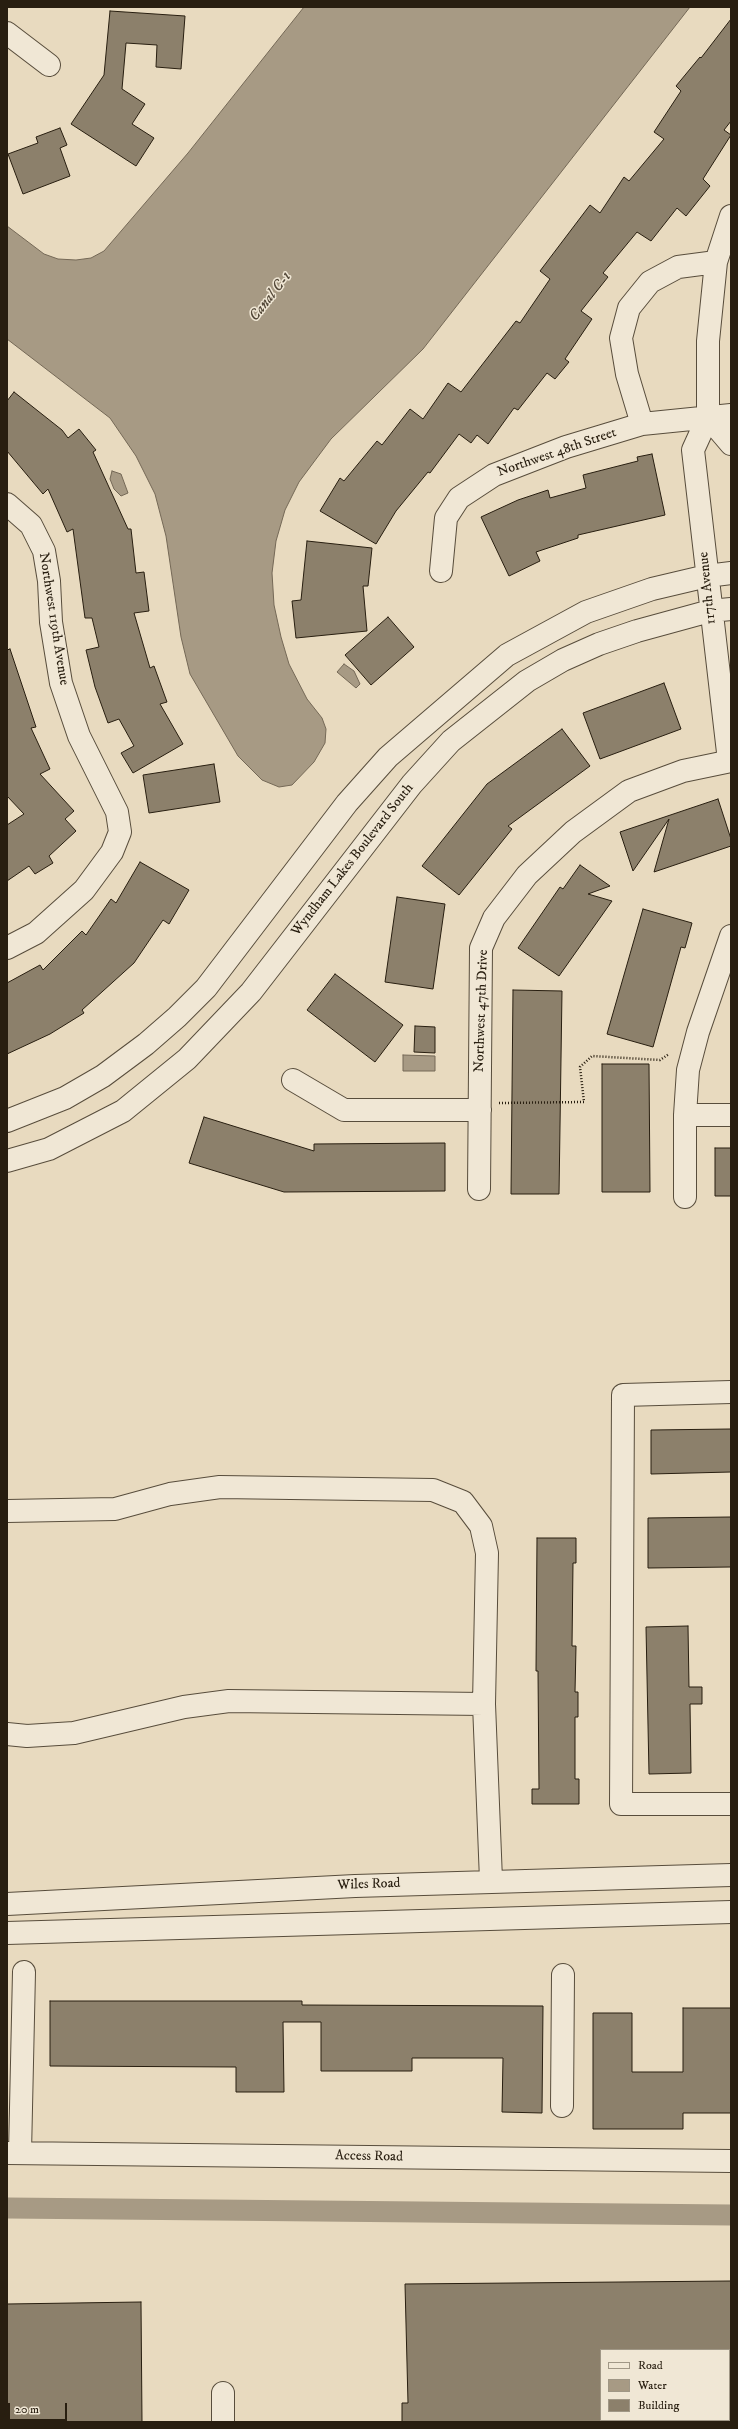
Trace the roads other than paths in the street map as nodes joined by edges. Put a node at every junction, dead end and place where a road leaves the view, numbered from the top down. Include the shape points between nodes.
1 (7, 33) edge
2 (49, 64) dead end
3 (731, 216) edge
4 (716, 262) junction
5 (731, 415) edge
6 (708, 417) junction
7 (642, 424) junction
8 (731, 444) edge
9 (7, 504) edge
10 (441, 571) dead end
11 (731, 573) edge
12 (707, 576) junction
13 (721, 610) edge
14 (730, 761) edge
15 (731, 936) edge
16 (7, 948) edge
17 (293, 1080) dead end
18 (486, 1107) junction
19 (685, 1115) junction
20 (731, 1115) edge
21 (7, 1121) edge
22 (7, 1161) edge
23 (479, 1189) dead end
24 (685, 1197) dead end
25 (731, 1392) edge
26 (7, 1511) edge
27 (484, 1704) junction
28 (7, 1734) edge
29 (731, 1804) edge
30 (731, 1875) edge
31 (491, 1880) junction
32 (7, 1904) edge
33 (731, 1912) edge
34 (7, 1934) edge
35 (24, 1972) dead end
36 (563, 1975) dead end
37 (562, 2106) dead end
38 (14, 2153) edge
39 (731, 2161) edge
40 (223, 2392) dead end
41 (224, 2422) edge

1 - 2 street
3 - 4 street, 117th Avenue
4 - 6 street, 117th Avenue via 708,341
4 - 7 street via 678,267 650,282 629,308 621,338 627,374
5 - 6 street, Northwest 48th Street
6 - 7 street, Northwest 48th Street
6 - 8 street
6 - 12 street, 117th Avenue via 693,450
7 - 10 street, Northwest 48th Street via 566,447 494,475 459,498 446,518
9 - 16 street, Northwest 119th Avenue via 31,525 44,551 51,622 61,683 79,736 117,812 120,832 112,852 84,890 36,933
11 - 12 street
12 - 13 street, 117th Avenue
12 - 21 street via 652,589 586,612 507,655 388,757 347,803 206,988 177,1017 103,1076 65,1098
13 - 14 street, 117th Avenue
13 - 22 street, Wyndham Lakes Boulevard South via 638,631 600,644 563,660 527,681 451,741 412,784 251,992 187,1059 123,1111 49,1149
14 - 18 street, Northwest 47th Drive via 682,771 629,791 573,832 533,869 494,918 481,948
15 - 19 street via 698,1032 688,1070
17 - 18 street via 344,1110
18 - 23 street, Northwest 47th Drive
19 - 20 street
19 - 24 street
25 - 29 street via 623,1395 621,1804
26 - 27 street via 115,1509 170,1494 220,1487 433,1490 463,1502 481,1526 487,1553
27 - 28 street via 229,1701 184,1707 74,1733 27,1736
27 - 31 street
30 - 31 street, Wiles Road
31 - 32 street, Wiles Road
33 - 34 street
35 - 38 street
36 - 37 street
38 - 39 street, Access Road
40 - 41 street

